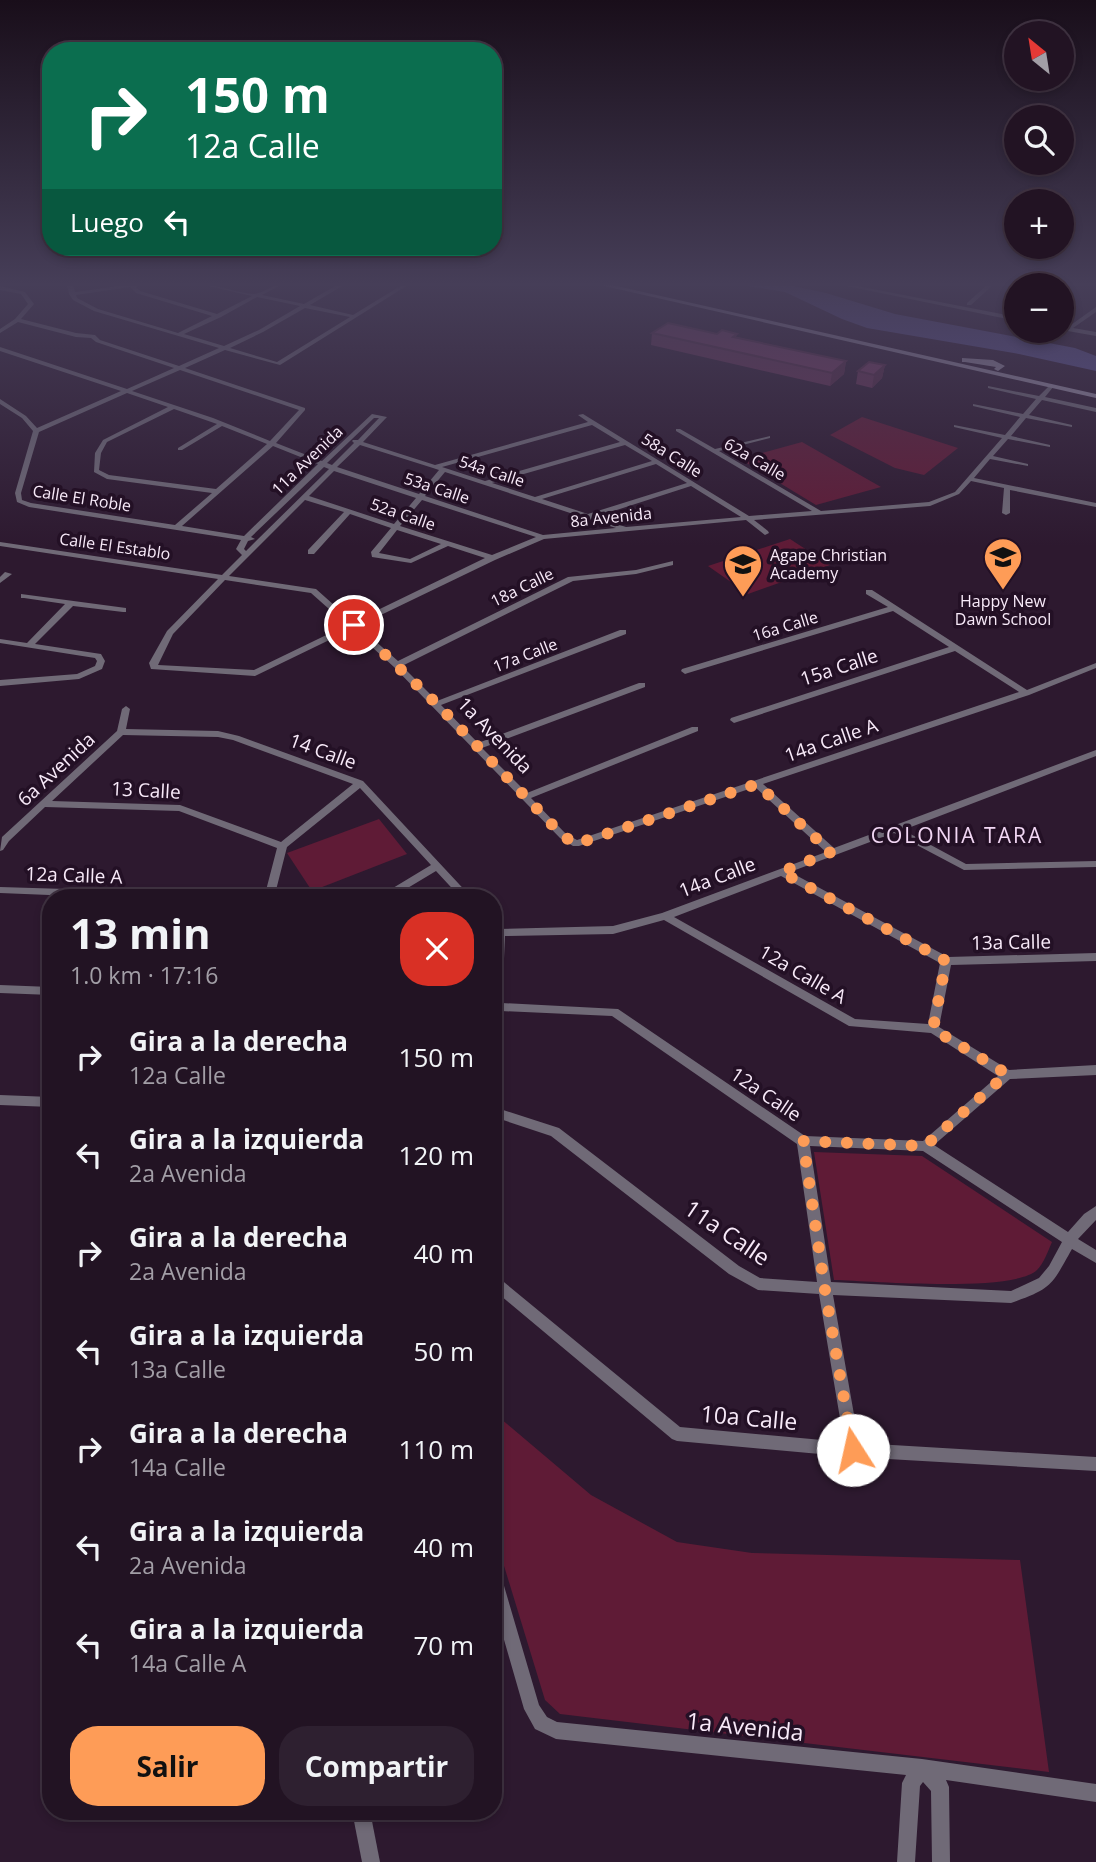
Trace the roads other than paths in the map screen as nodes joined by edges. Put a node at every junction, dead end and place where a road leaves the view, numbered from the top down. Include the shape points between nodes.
1 (71, 372) edge
2 (170, 372) edge
3 (190, 372) edge
4 (988, 372) edge
5 (1011, 372) edge
6 (1051, 386) junction
7 (990, 387) dead end
8 (128, 390) junction
9 (1096, 391) edge
10 (1096, 396) edge
11 (1040, 398) junction
12 (0, 401) edge
13 (975, 405) dead end
14 (174, 406) junction
15 (1096, 410) edge
16 (582, 415) dead end
17 (1024, 416) junction
18 (594, 422) junction
19 (222, 423) junction
20 (956, 426) dead end
21 (1070, 426) dead end
22 (678, 430) dead end
23 (36, 431) junction
24 (768, 437) dead end
25 (1007, 437) junction
26 (349, 439) junction
27 (627, 442) junction
28 (359, 443) junction
29 (270, 445) junction
30 (1048, 446) dead end
31 (180, 449) dead end
32 (713, 450) junction
33 (989, 457) junction
34 (657, 462) junction
35 (322, 464) junction
36 (1027, 466) dead end
37 (333, 468) junction
38 (439, 468) junction
39 (969, 478) junction
40 (484, 483) junction
41 (691, 484) junction
42 (1007, 488) junction
43 (216, 491) junction
44 (304, 497) junction
45 (422, 498) junction
46 (535, 500) junction
47 (1096, 505) edge
48 (349, 511) junction
49 (818, 512) junction
50 (1006, 513) dead end
51 (590, 516) junction
52 (748, 518) junction
53 (178, 526) junction
54 (397, 527) junction
55 (626, 529) junction
56 (765, 533) dead end
57 (543, 537) junction
58 (246, 538) junction
59 (261, 541) junction
60 (0, 544) edge
61 (447, 544) junction
62 (311, 552) dead end
63 (246, 554) junction
64 (492, 558) junction
65 (670, 563) dead end
66 (8, 574) dead end
67 (226, 575) junction
68 (0, 581) edge
69 (869, 592) dead end
70 (24, 596) dead end
71 (71, 603) junction
72 (894, 608) junction
73 (123, 610) dead end
74 (354, 625) junction
75 (624, 632) dead end
76 (0, 641) edge
77 (29, 645) junction
78 (955, 648) junction
79 (397, 665) junction
80 (1096, 665) edge
81 (154, 667) joint
82 (685, 671) dead end
83 (0, 683) edge
84 (642, 685) dead end
85 (1026, 693) junction
86 (437, 704) junction
87 (126, 709) dead end
88 (734, 720) dead end
89 (695, 729) dead end
90 (121, 732) junction
91 (476, 747) junction
92 (1096, 754) edge
93 (360, 783) junction
94 (757, 784) junction
95 (525, 797) junction
96 (44, 804) junction
97 (894, 829) junction
98 (576, 844) joint
99 (282, 846) junction
100 (0, 848) edge
101 (831, 852) junction
102 (1096, 863) edge
103 (436, 867) junction
104 (781, 872) junction
105 (271, 889) edge
106 (397, 889) edge
107 (458, 889) edge
108 (0, 890) edge
109 (42, 891) edge
110 (665, 916) junction
111 (502, 928) edge
112 (1096, 957) edge
113 (946, 961) junction
114 (0, 989) edge
115 (42, 991) edge
116 (502, 1007) edge
117 (933, 1029) junction
118 (1096, 1070) edge
119 (1007, 1074) junction
120 (0, 1100) edge
121 (42, 1102) edge
122 (502, 1115) edge
123 (803, 1141) junction
124 (925, 1146) junction
125 (1096, 1212) edge
126 (1070, 1238) junction
127 (1096, 1257) edge
128 (502, 1289) edge
129 (825, 1290) junction
130 (853, 1450) junction
131 (1096, 1464) edge
132 (502, 1607) edge
133 (922, 1768) junction
134 (1096, 1793) edge
135 (363, 1820) edge
136 (371, 1862) edge
137 (906, 1862) edge
138 (941, 1862) edge

1 - 8 street, 53a Calle
2 - 8 street
3 - 29 street via 303,410
4 - 6 main road
5 - 9 main road
6 - 10 main road
6 - 11 street, 8a Avenida
7 - 11 street
8 - 14 street, 53a Calle
8 - 23 street
11 - 15 street
11 - 17 street, 8a Avenida
12 - 23 street
13 - 17 street
14 - 19 street, 53a Calle
14 - 43 street via 105,441 96,471 107,477
16 - 18 street, 58a Calle
17 - 21 street
17 - 25 street, 8a Avenida
18 - 27 street, 58a Calle
18 - 38 street
19 - 29 street, 53a Calle
19 - 31 street
20 - 25 street
22 - 32 street, 62a Calle
23 - 53 street, Calle El Roble via 19,501
24 - 32 street
25 - 30 street
25 - 33 street, 8a Avenida
26 - 28 street, 54a Calle
26 - 28 street, 11a Avenida via 372,416 384,417
26 - 35 street, 11a Avenida
27 - 34 street, 58a Calle
27 - 40 street
28 - 37 street, 11a Avenida
28 - 38 street, 54a Calle
29 - 35 street, 53a Calle
29 - 43 street
32 - 49 street, 62a Calle
33 - 36 street
33 - 39 street, 8a Avenida
34 - 41 street, 58a Calle
34 - 46 street
35 - 37 street, 53a Calle
35 - 58 street, 11a Avenida
37 - 44 street, 11a Avenida
37 - 45 street, 53a Calle
38 - 40 street, 54a Calle
38 - 45 street
39 - 42 street
39 - 49 street, 8a Avenida via 947,499 930,504
40 - 46 street, 54a Calle
41 - 51 street
41 - 52 street, 58a Calle
42 - 47 street
42 - 50 street
43 - 53 street
44 - 48 street, 52a Calle
44 - 59 street, 11a Avenida
45 - 54 street
45 - 57 street, 53a Calle
46 - 51 street, 54a Calle
48 - 54 street, 52a Calle
48 - 62 street
49 - 52 street, 8a Avenida
51 - 55 street, 54a Calle
52 - 55 street, 8a Avenida
52 - 56 street, 58a Calle
53 - 58 street, Calle El Roble
54 - 61 street, 52a Calle
54 - 61 street via 375,555 411,561
55 - 57 street, 8a Avenida
57 - 64 street, 8a Avenida
58 - 59 street, Calle El Roble
58 - 63 street via 240,549
59 - 63 street, 11a Avenida
60 - 67 street, Calle El Establo
61 - 64 street, 52a Calle
63 - 67 street, 11a Avenida
64 - 74 street, 8a Avenida
65 - 79 street, 18a Calle via 571,579
66 - 68 street
67 - 74 street, Calle El Establo via 310,589
67 - 81 street, 11a Avenida via 170,633
69 - 72 street
70 - 71 street
71 - 73 street
71 - 77 street
72 - 78 street
72 - 82 street, 16a Calle
74 - 79 street, 1a Avenida
74 - 81 street, 8a Avenida via 255,673
75 - 86 street, 17a Calle
76 - 77 street
77 - 83 street via 101,660 99,667 79,676
78 - 85 street
78 - 88 street, 15a Calle
79 - 86 street, 1a Avenida
80 - 85 street, 14a Calle A
84 - 91 street
85 - 94 street, 14a Calle A
86 - 91 street, 1a Avenida
87 - 90 street, 6a Avenida
89 - 95 street
90 - 93 street, 14 Calle via 227,736
90 - 96 street, 6a Avenida
91 - 95 street, 1a Avenida
92 - 97 street, 14a Calle
93 - 99 street
93 - 103 street, 14 Calle
94 - 98 street, 14a Calle A
94 - 101 street
95 - 98 street, 1a Avenida
96 - 99 street, 13 Calle via 192,810
96 - 100 street, 6a Avenida
97 - 101 street, 14a Calle
97 - 102 street via 964,867
99 - 105 street
101 - 104 street, 14a Calle
103 - 106 street
103 - 107 street, 14 Calle
104 - 110 street, 14a Calle
104 - 113 street, 13a Calle
108 - 109 street, 12a Calle A
110 - 111 street, 14a Calle via 613,930
110 - 117 street, 12a Calle A via 853,1023
112 - 113 street, 13a Calle
113 - 117 street
114 - 115 street
116 - 123 street, 12a Calle via 614,1012
117 - 119 street
118 - 119 street
119 - 124 street
120 - 121 street
122 - 129 street, 11a Calle via 555,1132 734,1270 758,1283
123 - 124 street, 12a Calle
123 - 129 street
124 - 126 street
125 - 126 street, 11a Calle
126 - 127 street
126 - 129 street, 11a Calle via 1054,1273 1033,1290 1011,1297
128 - 130 street, 10a Calle via 677,1434
129 - 130 street
130 - 131 street, 10a Calle
132 - 133 street, 1a Avenida via 531,1709 541,1723 556,1730
133 - 134 street, 1a Avenida
133 - 137 street via 911,1783
133 - 138 street via 940,1787
135 - 136 street

